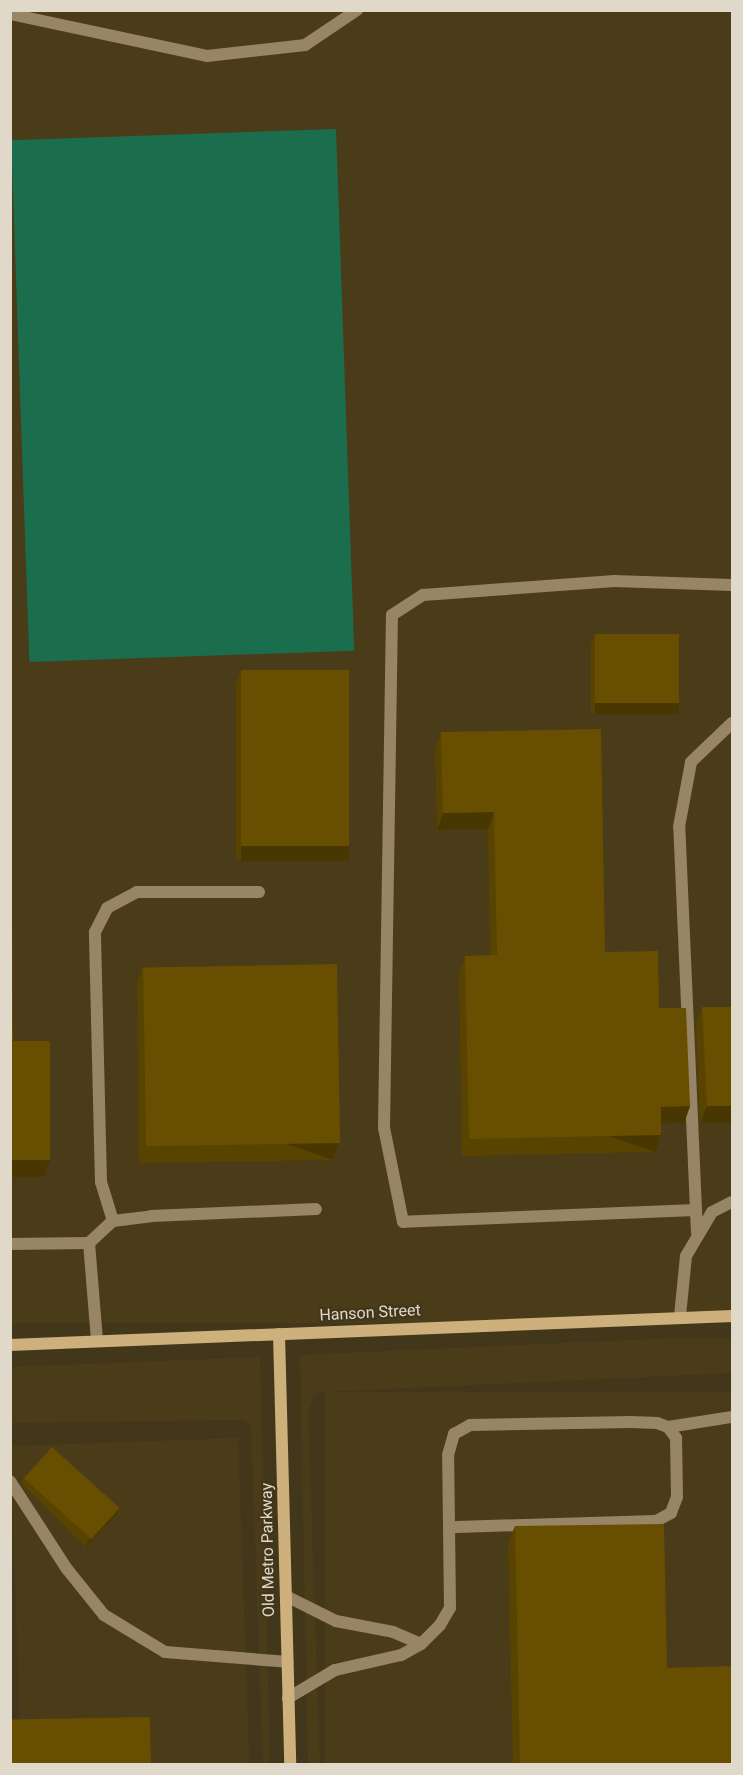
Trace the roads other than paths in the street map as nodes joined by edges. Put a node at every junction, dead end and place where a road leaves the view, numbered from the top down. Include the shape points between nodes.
1 (357, 10) edge
2 (10, 14) edge
3 (732, 585) edge
4 (732, 723) edge
5 (259, 892) dead end
6 (732, 1202) edge
7 (316, 1209) dead end
8 (696, 1210) junction
9 (113, 1221) junction
10 (697, 1233) junction
11 (89, 1243) junction
12 (10, 1244) edge
13 (680, 1316) junction
14 (732, 1316) edge
15 (279, 1335) junction
16 (97, 1341) junction
17 (10, 1345) edge
18 (732, 1418) edge
19 (668, 1427) junction
20 (10, 1481) edge
21 (450, 1527) junction
22 (286, 1596) junction
23 (421, 1644) junction
24 (288, 1662) junction
25 (288, 1698) junction
26 (290, 1764) edge

1 - 2 lane via 305,45 207,56
3 - 8 lane via 614,581 423,595 392,615 384,1128 404,1222
4 - 8 lane via 691,762 679,827
5 - 9 lane via 137,892 106,908 95,932 101,1182
6 - 10 lane via 712,1212
7 - 9 lane
8 - 10 lane
9 - 11 lane
10 - 13 lane via 686,1256
11 - 12 lane
11 - 16 lane
13 - 14 street, Hanson Street
13 - 15 street, Hanson Street
15 - 16 street, Hanson Street
15 - 22 street, Old Metro Parkway
16 - 17 street, Hanson Street
18 - 19 lane via 708,1418
19 - 21 lane via 631,1422 470,1425 454,1434 448,1455
19 - 21 lane via 676,1437 677,1497 671,1513 656,1521
20 - 24 lane via 67,1569 104,1616 165,1652
21 - 23 lane via 450,1608 441,1626
22 - 23 lane via 336,1621 393,1632
22 - 24 street, Old Metro Parkway
23 - 25 lane via 401,1655 335,1670
24 - 25 street, Old Metro Parkway
25 - 26 street, Old Metro Parkway

